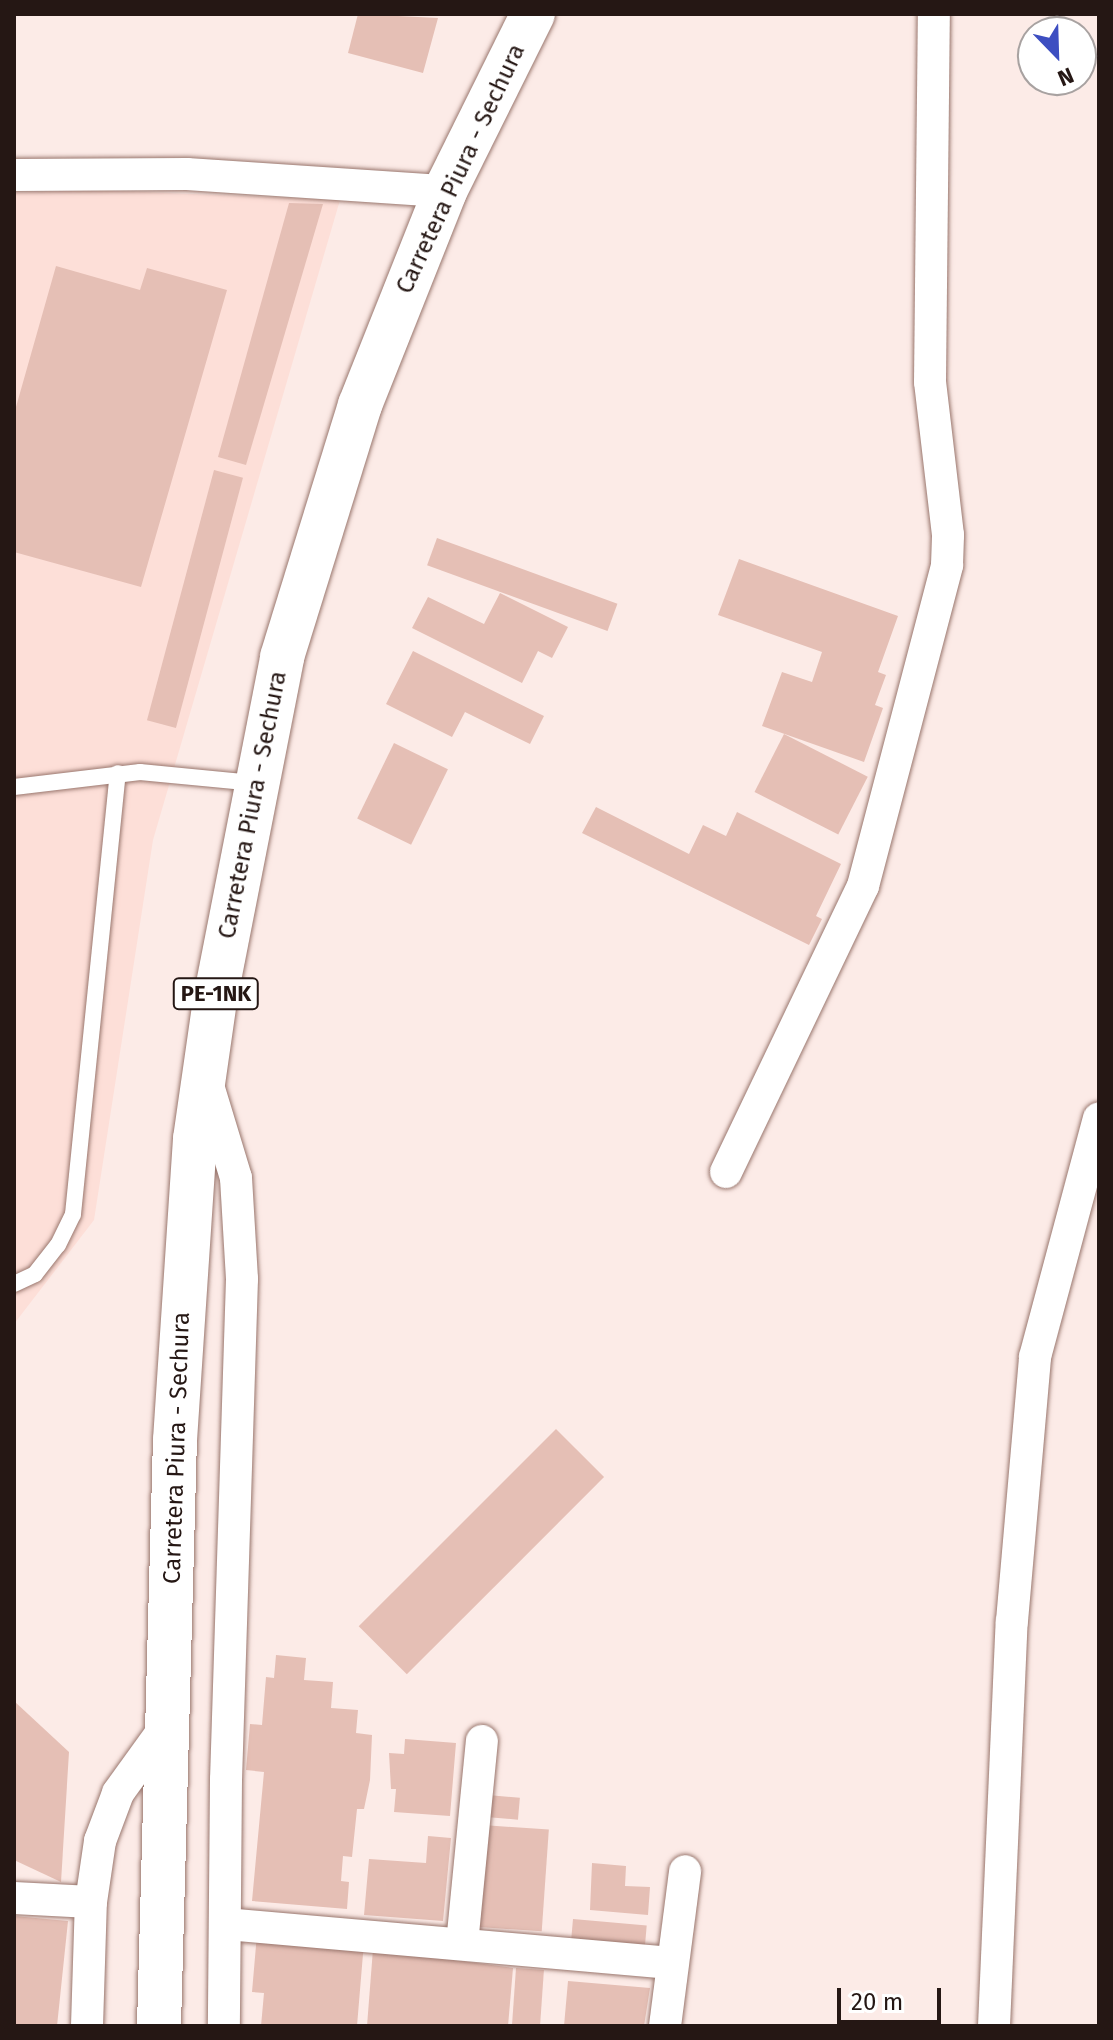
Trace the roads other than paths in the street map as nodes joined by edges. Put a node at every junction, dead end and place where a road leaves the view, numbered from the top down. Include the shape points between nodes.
1 (533, 14) edge
2 (934, 14) edge
3 (14, 175) edge
4 (445, 191) junction
5 (118, 773) junction
6 (258, 783) junction
7 (14, 787) edge
8 (205, 1072) junction
9 (1099, 1118) edge
10 (726, 1172) dead end
11 (14, 1284) edge
12 (167, 1725) junction
13 (482, 1741) dead end
14 (685, 1871) dead end
15 (14, 1898) edge
16 (91, 1902) junction
17 (226, 1924) junction
18 (462, 1944) junction
19 (672, 1963) junction
20 (87, 2026) edge
21 (159, 2026) edge
22 (224, 2026) edge
23 (665, 2026) edge
24 (994, 2026) edge

1 - 4 main road, Carretera Piura - Sechura / PE-1NK
2 - 10 street via 930,382 947,565 863,886
3 - 4 street via 187,174
4 - 6 main road, Carretera Piura - Sechura / PE-1NK via 355,419 282,657
5 - 6 lane
5 - 7 lane
5 - 11 lane via 73,1214 35,1274
6 - 8 main road, Carretera Piura - Sechura / PE-1NK
8 - 12 main road, Carretera Piura - Sechura / PE-1NK via 187,1239 176,1424
8 - 17 street via 236,1178 242,1279
9 - 24 street via 1035,1357 1012,1621
12 - 16 street via 118,1793 100,1841
12 - 21 main road, Carretera Piura - Sechura / PE-1NK
13 - 18 street
14 - 19 street
15 - 16 street
16 - 20 street
17 - 18 street
17 - 22 street
18 - 19 street
19 - 23 street

